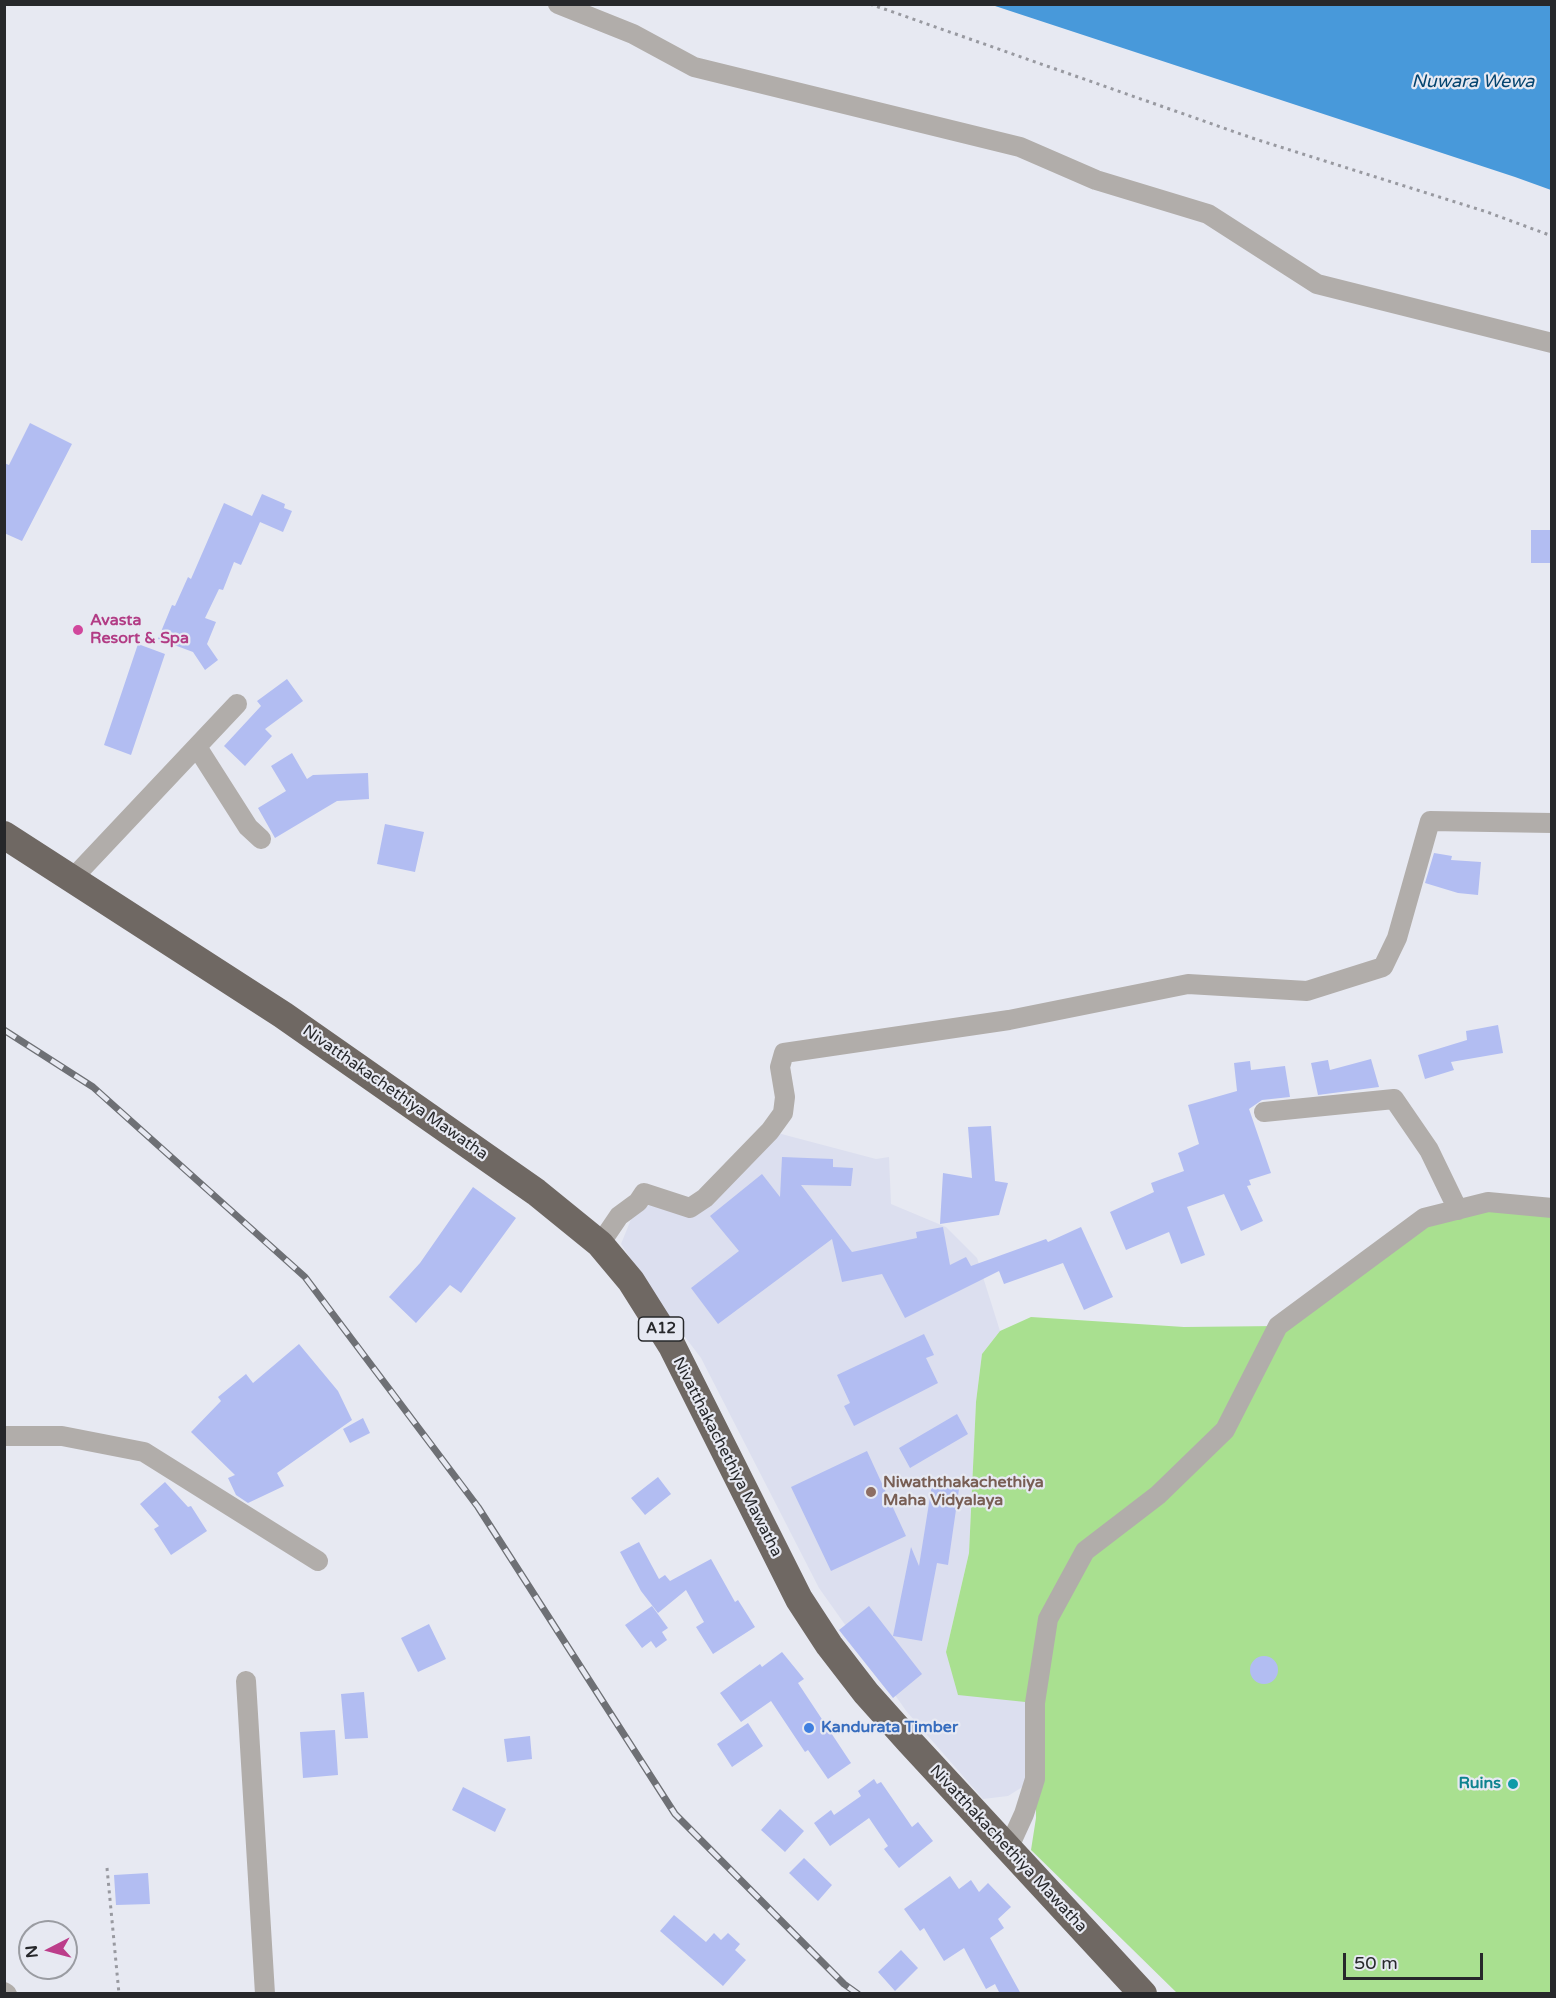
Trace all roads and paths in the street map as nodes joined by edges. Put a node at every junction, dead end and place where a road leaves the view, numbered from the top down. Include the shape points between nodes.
1 (558, 4) edge
2 (870, 4) edge
3 (1551, 236) edge
4 (1551, 343) edge
5 (237, 704) dead end
6 (196, 747) junction
7 (1551, 823) edge
8 (4, 835) edge
9 (261, 839) dead end
10 (72, 879) junction
11 (1264, 1112) dead end
12 (1551, 1208) edge
13 (1458, 1210) junction
14 (600, 1244) junction
15 (4, 1436) edge
16 (318, 1561) dead end
17 (246, 1681) dead end
18 (1008, 1850) junction
19 (106, 1868) dead end
20 (118, 1994) edge
21 (265, 1994) edge
22 (1143, 1994) edge

1 - 4 street via 633,34 694,67 1020,147 1096,180 1208,214 1317,284
2 - 3 path via 1255,139
5 - 6 street
6 - 9 street via 248,827
6 - 10 street
7 - 14 street via 1430,821 1397,938 1383,967 1307,991 1188,984 1009,1020 784,1053 780,1067 785,1097 783,1113 770,1131 705,1198 690,1208 644,1193 619,1216
8 - 10 highway, Nivatthakachethiya Mawatha / A12
10 - 14 highway, Nivatthakachethiya Mawatha / A12 via 283,1015 536,1192
11 - 13 street via 1394,1099 1429,1150
12 - 13 street via 1488,1202
13 - 18 street via 1424,1218 1278,1326 1226,1430 1158,1495 1084,1551 1048,1619 1035,1703 1035,1779
14 - 18 highway, Nivatthakachethiya Mawatha / A12 via 631,1281 672,1346 799,1599 829,1645 866,1694
15 - 16 street via 62,1436 144,1452
17 - 21 street
18 - 22 highway, Nivatthakachethiya Mawatha / A12
19 - 20 path

